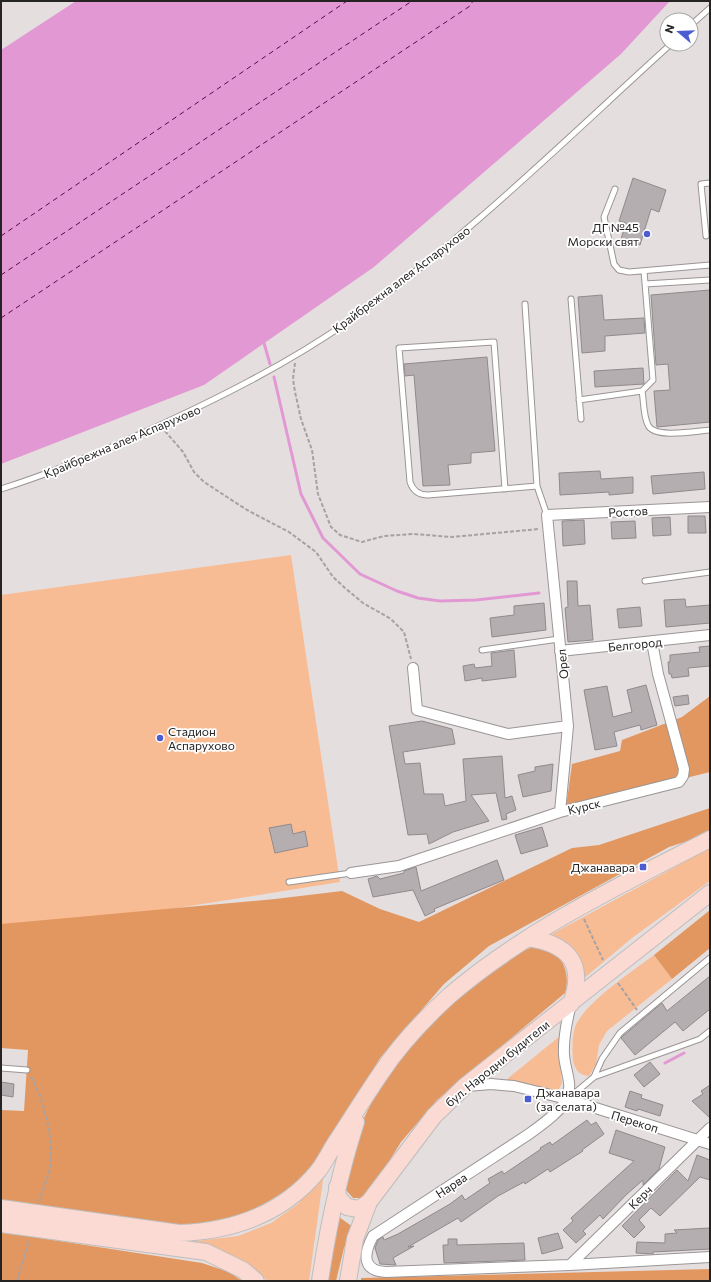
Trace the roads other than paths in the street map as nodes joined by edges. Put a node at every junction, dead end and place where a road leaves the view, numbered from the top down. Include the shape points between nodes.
1 (710, 8) edge
2 (699, 18) edge
3 (662, 52) edge
4 (710, 184) edge
5 (615, 188) dead end
6 (706, 236) dead end
7 (710, 265) edge
8 (644, 271) junction
9 (710, 280) edge
10 (645, 284) junction
11 (571, 300) dead end
12 (525, 304) dead end
13 (642, 391) junction
14 (579, 400) junction
15 (581, 419) dead end
16 (710, 430) edge
17 (537, 486) junction
18 (1, 488) edge
19 (505, 489) junction
20 (710, 507) edge
21 (547, 515) junction
22 (710, 572) edge
23 (645, 581) dead end
24 (710, 635) edge
25 (559, 639) junction
26 (652, 642) junction
27 (482, 650) dead end
28 (560, 651) junction
29 (413, 668) road end
30 (568, 726) junction
31 (560, 812) junction
32 (710, 839) edge
33 (351, 873) joint
34 (289, 882) dead end
35 (710, 893) edge
36 (528, 938) junction
37 (710, 958) edge
38 (571, 1004) junction
39 (710, 1031) edge
40 (1, 1068) edge
41 (27, 1070) road end
42 (594, 1077) junction
43 (465, 1086) junction
44 (567, 1099) junction
45 (363, 1100) junction
46 (710, 1128) edge
47 (697, 1140) junction
48 (710, 1144) edge
49 (337, 1185) junction
50 (370, 1202) junction
51 (1, 1208) edge
52 (33, 1220) junction
53 (1, 1224) edge
54 (710, 1257) edge
55 (570, 1265) junction
56 (256, 1281) edge
57 (320, 1281) edge
58 (348, 1281) edge

1 - 2 lane
3 - 18 lane, Крайбрежна алея Аспарухово via 458,237 349,321 209,403 61,469
4 - 6 lane via 701,184
5 - 8 lane via 604,216 614,264 622,271
7 - 8 lane
8 - 10 lane
9 - 10 lane
10 - 13 lane via 652,380
11 - 14 lane
12 - 17 lane
13 - 14 lane
13 - 16 lane via 648,425 653,431 661,434
14 - 15 lane
17 - 19 lane
17 - 21 lane
19 - 19 lane via 428,495 414,491 410,482 399,348 494,342
20 - 21 street, Ростов
21 - 25 street, Орел
22 - 23 lane
24 - 26 street, Белгород
25 - 27 lane
25 - 28 street, Орел
26 - 28 street, Белгород
26 - 31 street, Курск via 658,674 684,769 682,780 676,784
28 - 30 street, Орел
29 - 30 street via 417,710 508,734
30 - 31 street, Орел
31 - 33 street, Курск via 400,866
32 - 36 main road
33 - 34 lane
35 - 38 main road, бул. Народни будители
36 - 38 main road via 555,944 570,957 577,976
36 - 45 main road via 487,965 421,1023 382,1071
37 - 42 lane via 620,1033 602,1059
38 - 43 main road, бул. Народни будители
38 - 44 street via 565,1026 564,1043 570,1087
39 - 42 lane via 700,1039
40 - 41 lane
42 - 44 lane
43 - 44 street, Перекоп via 502,1084
43 - 50 main road, бул. Народни будители via 434,1116
44 - 47 street, Перекоп
44 - 55 street, Нарва via 551,1117 529,1134 373,1236 367,1247 366,1258 370,1267 386,1272
45 - 49 main road
45 - 52 main road via 318,1171 298,1191 261,1216 207,1232 179,1233
46 - 47 street, Керч
47 - 48 street, Перекоп
47 - 55 street, Керч
49 - 50 main road via 338,1198 348,1208 359,1208
49 - 57 main road
50 - 58 main road, бул. Народни будители via 355,1239
51 - 52 main road
52 - 53 main road
52 - 56 main road via 206,1252 237,1266
54 - 55 street

